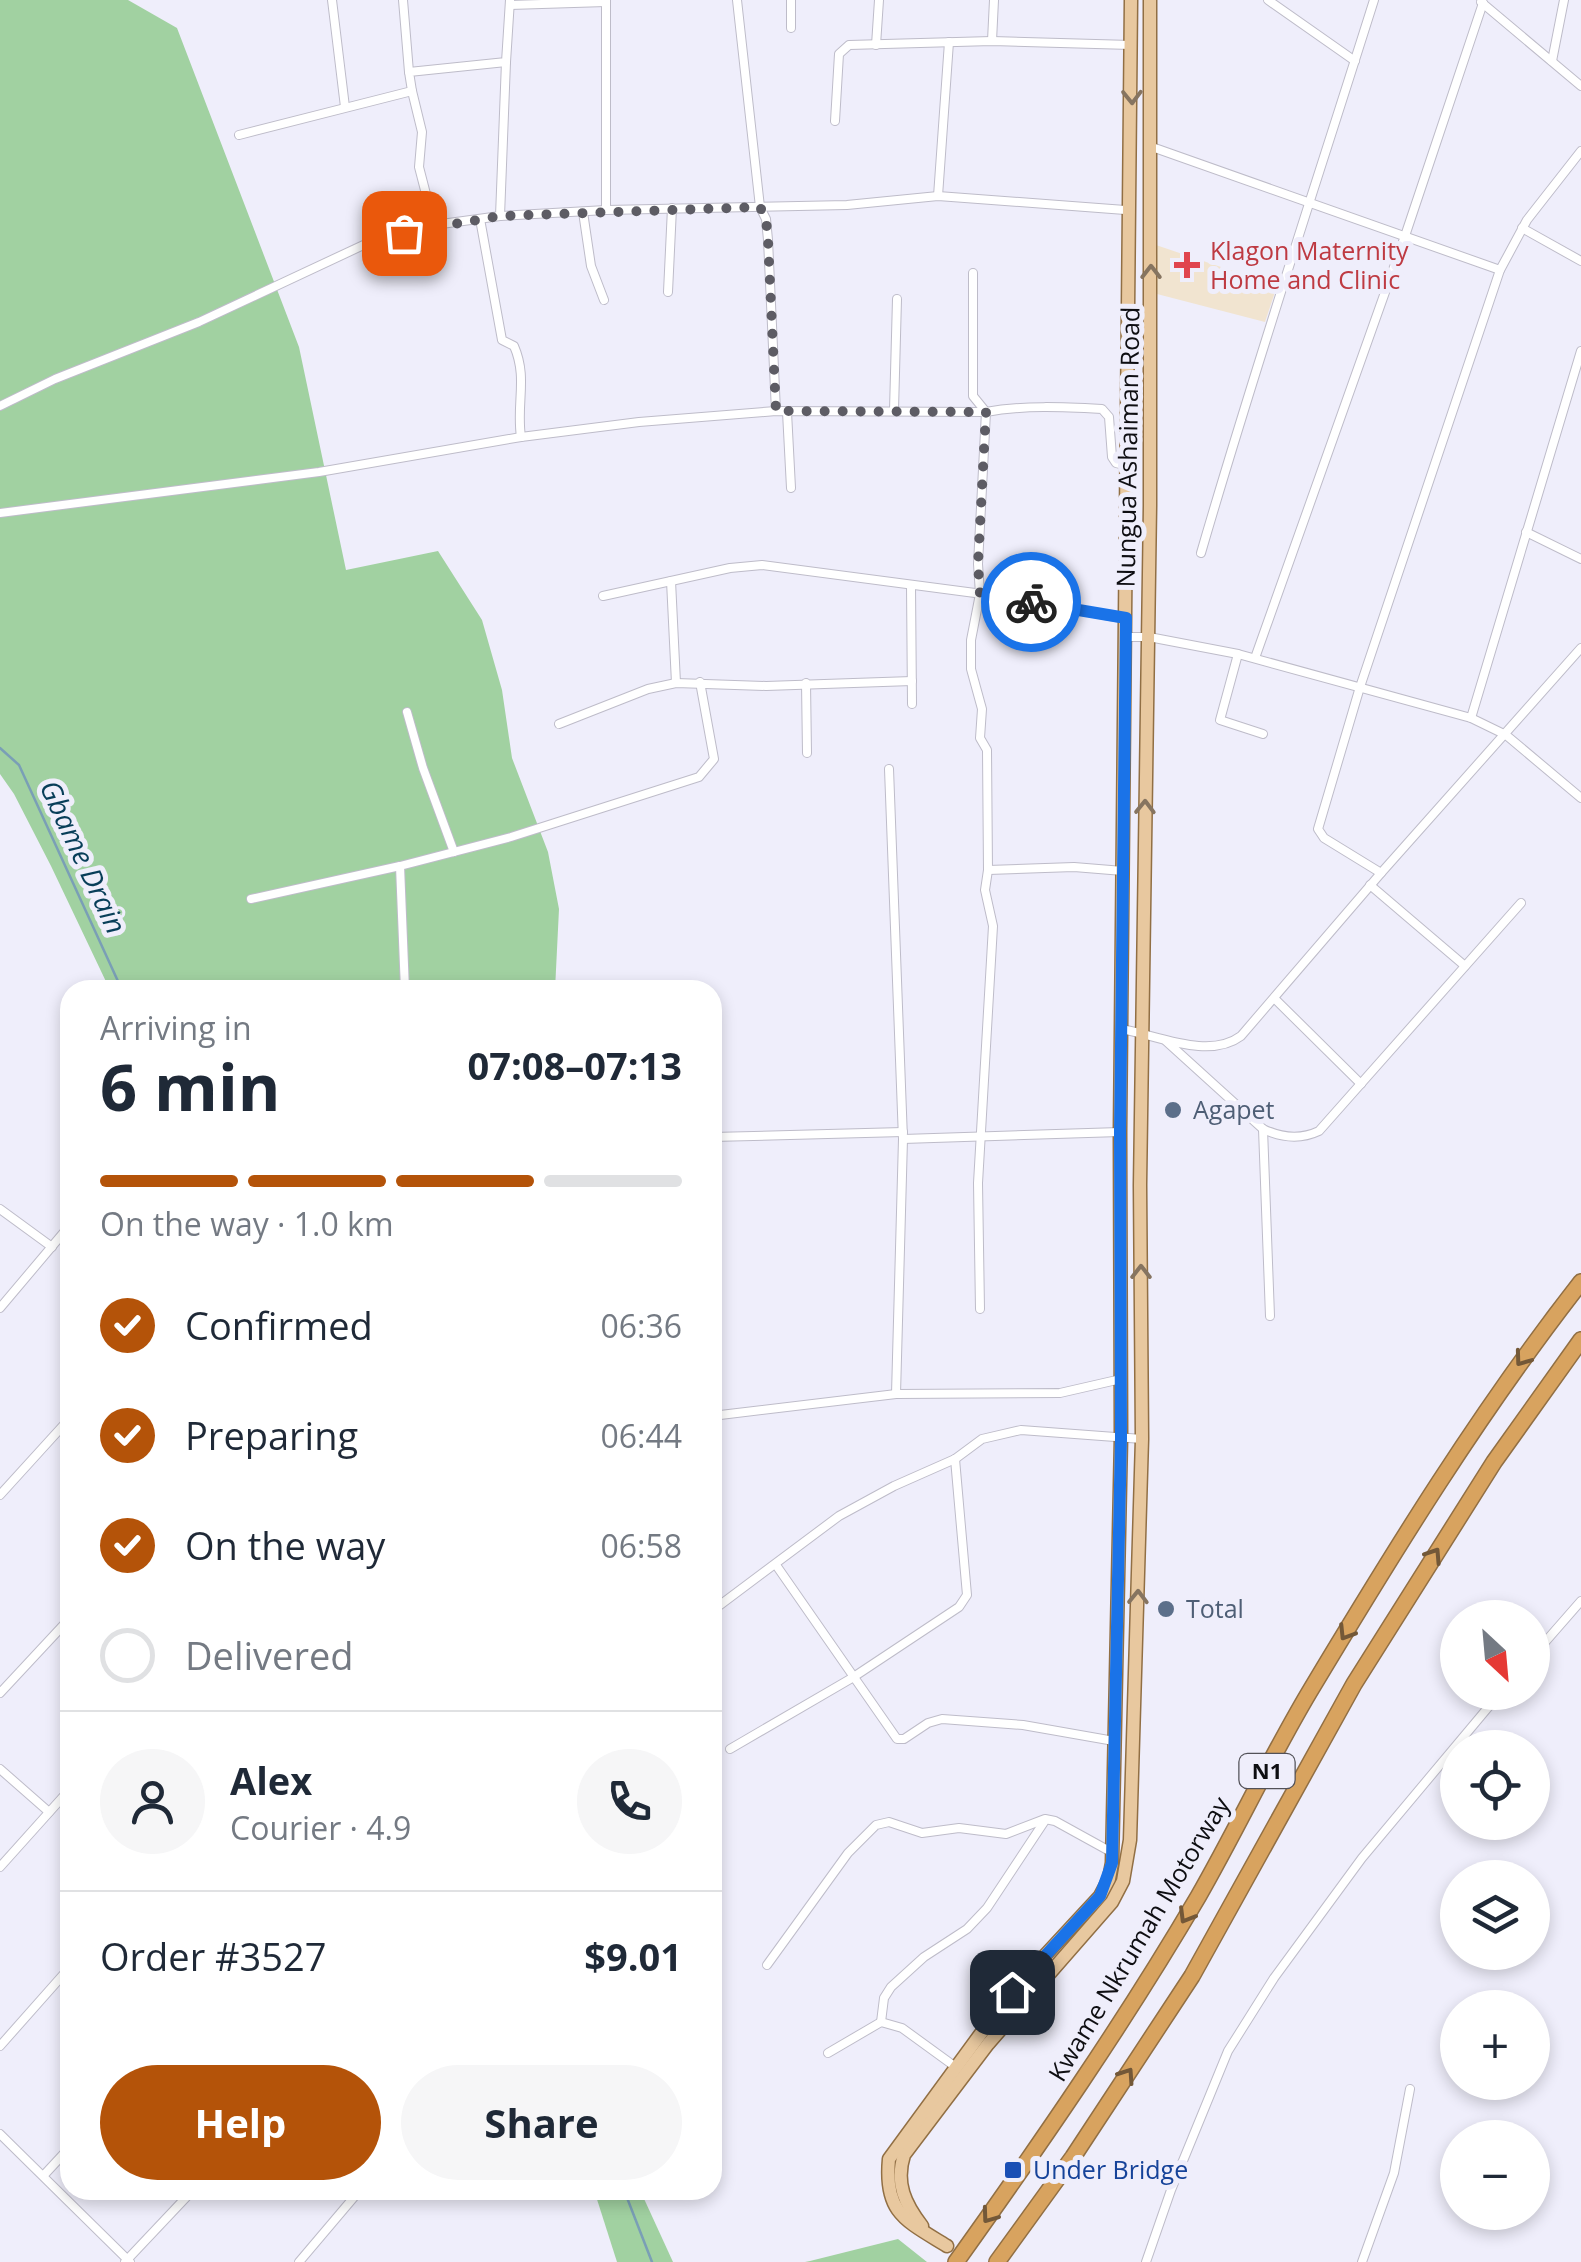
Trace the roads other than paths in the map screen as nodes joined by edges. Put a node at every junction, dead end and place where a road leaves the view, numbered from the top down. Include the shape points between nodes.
1 (332, 0) edge
2 (402, 0) edge
3 (737, 0) edge
4 (791, 0) edge
5 (879, 0) edge
6 (994, 0) edge
7 (1131, 0) edge
8 (1150, 0) edge
9 (1268, 0) edge
10 (1374, 0) edge
11 (1564, 0) edge
12 (606, 1) edge
13 (510, 2) edge
14 (1481, 2) edge
15 (791, 28) dead end
16 (992, 41) junction
17 (948, 42) junction
18 (876, 44) junction
19 (1131, 44) junction
20 (1355, 61) junction
21 (1552, 61) junction
22 (506, 62) junction
23 (408, 72) junction
24 (1581, 86) edge
25 (412, 90) junction
26 (345, 108) junction
27 (835, 120) dead end
28 (239, 136) dead end
29 (1152, 147) junction
30 (1581, 151) edge
31 (938, 196) junction
32 (1308, 201) junction
33 (760, 207) junction
34 (672, 208) junction
35 (606, 210) junction
36 (583, 212) junction
37 (1130, 213) junction
38 (500, 216) junction
39 (480, 219) junction
40 (434, 226) junction
41 (1522, 228) junction
42 (1405, 236) junction
43 (1581, 261) edge
44 (1500, 270) junction
45 (973, 274) dead end
46 (668, 292) dead end
47 (897, 299) dead end
48 (604, 300) dead end
49 (1581, 350) edge
50 (0, 406) edge
51 (894, 410) junction
52 (776, 411) junction
53 (787, 412) junction
54 (986, 412) junction
55 (521, 437) junction
56 (1128, 466) junction
57 (791, 488) dead end
58 (0, 513) edge
59 (1526, 532) junction
60 (1202, 553) dead end
61 (1581, 558) edge
62 (671, 581) junction
63 (911, 586) junction
64 (980, 594) junction
65 (603, 596) dead end
66 (1126, 618) junction
67 (1126, 637) junction
68 (1148, 637) junction
69 (1581, 648) edge
70 (1238, 654) junction
71 (1255, 658) junction
72 (700, 682) junction
73 (912, 682) junction
74 (676, 683) junction
75 (806, 683) junction
76 (1360, 688) junction
77 (912, 704) dead end
78 (407, 712) dead end
79 (1471, 718) junction
80 (560, 724) dead end
81 (1262, 734) dead end
82 (1506, 735) junction
83 (807, 753) dead end
84 (888, 769) dead end
85 (1581, 798) edge
86 (454, 852) junction
87 (400, 866) junction
88 (988, 870) junction
89 (1124, 871) junction
90 (1381, 873) junction
91 (1370, 885) junction
92 (251, 899) dead end
93 (1521, 903) dead end
94 (1465, 966) junction
95 (405, 980) edge
96 (1275, 999) junction
97 (1121, 1029) junction
98 (1142, 1032) junction
99 (1166, 1041) junction
100 (1361, 1084) junction
101 (1262, 1129) junction
102 (1120, 1132) junction
103 (903, 1135) junction
104 (980, 1135) junction
105 (722, 1137) edge
106 (0, 1208) edge
107 (60, 1237) edge
108 (52, 1246) junction
109 (1581, 1282) edge
110 (0, 1308) edge
111 (980, 1309) dead end
112 (1270, 1316) dead end
113 (1581, 1340) edge
114 (1121, 1379) junction
115 (896, 1394) junction
116 (722, 1415) edge
117 (60, 1429) edge
118 (1121, 1438) junction
119 (1142, 1439) junction
120 (956, 1459) junction
121 (0, 1495) edge
122 (776, 1566) junction
123 (1581, 1601) edge
124 (722, 1603) edge
125 (60, 1629) edge
126 (1550, 1636) edge
127 (852, 1678) junction
128 (0, 1693) edge
129 (1486, 1710) edge
130 (1114, 1741) junction
131 (730, 1748) dead end
132 (0, 1769) edge
133 (60, 1800) edge
134 (49, 1812) junction
135 (1045, 1820) junction
136 (1112, 1853) junction
137 (0, 1866) edge
138 (768, 1966) dead end
139 (60, 1978) edge
140 (881, 2022) junction
141 (0, 2046) edge
142 (828, 2053) dead end
143 (959, 2070) junction
144 (1410, 2089) dead end
145 (0, 2134) edge
146 (60, 2158) edge
147 (44, 2176) junction
148 (60, 2192) edge
149 (68, 2200) edge
150 (184, 2200) edge
151 (351, 2200) edge
152 (947, 2246) dead end
153 (128, 2261) edge
154 (298, 2262) edge
155 (956, 2262) edge
156 (996, 2262) edge
157 (1146, 2262) edge
158 (1362, 2262) edge

1 - 26 street
2 - 23 street
3 - 33 street
4 - 15 street
5 - 18 street
6 - 16 street
7 - 19 main road, Nungua Ashaiman Road
8 - 29 main road, Nungua Ashaiman Road
9 - 20 street
10 - 20 street
11 - 21 street
12 - 13 street
12 - 35 street
13 - 22 street
14 - 21 street
14 - 42 street
16 - 17 street
16 - 19 street
17 - 18 street
17 - 31 street
18 - 27 street via 843,47 839,54
19 -> 37 main road, Nungua Ashaiman Road
20 - 32 street
21 - 24 street
22 - 23 street
22 - 38 street
23 - 25 street
25 - 26 street
25 - 40 street via 422,132 419,167
26 - 28 street
29 - 32 street
68 -> 29 main road, Nungua Ashaiman Road
30 - 41 street
31 - 33 street
31 - 37 street
32 - 42 street
32 - 60 street
33 - 34 street
33 - 52 street via 768,240
34 - 35 street
34 - 46 street
35 - 36 street
36 - 38 street
36 - 48 street
37 - 56 main road, Nungua Ashaiman Road
38 - 39 street
39 - 40 street
39 - 55 street via 502,340 514,346 524,382 517,407
40 - 50 street via 372,241
41 - 43 street
41 - 44 street
42 - 44 street
42 - 71 street
44 - 76 street
45 - 54 street via 973,396
47 - 51 street
49 - 59 street
51 - 53 street
51 - 54 street
52 - 53 street
52 - 55 street
53 - 57 street
54 - 56 street via 1102,409 1109,417 1112,457
54 - 64 street
55 - 58 street via 319,472
56 - 66 main road, Nungua Ashaiman Road
59 - 61 street
59 - 79 street
62 - 63 street via 762,565
62 - 65 street
62 - 74 street
63 - 64 street
63 - 73 street
64 - 66 street
64 - 88 street via 971,669 987,750
66 - 67 main road, Nungua Ashaiman Road
67 - 68 street
67 - 89 main road, Nungua Ashaiman Road
68 - 70 street
98 -> 68 main road, Nungua Ashaiman Road
69 - 82 street
70 - 71 street
70 - 81 street via 1220,720
71 - 76 street
72 - 74 street
72 - 75 street
72 - 86 street via 714,760 699,777
73 - 75 street
73 - 77 street
74 - 80 street
75 - 83 street
76 - 79 street
76 - 90 street via 1318,829
78 - 86 street
79 - 82 street
82 - 85 street
82 - 90 street
84 - 103 street
86 - 87 street
87 - 92 street
87 - 95 street
88 - 89 street
88 - 104 street via 992,942
89 - 97 main road, Nungua Ashaiman Road
90 - 91 street
91 - 94 street
91 - 96 street
93 - 94 street
94 - 100 street
96 - 99 street via 1228,1044
96 - 100 street
97 - 98 street
97 - 102 main road, Nungua Ashaiman Road
98 - 99 street
119 -> 98 main road, Nungua Ashaiman Road
99 - 101 street
100 - 101 street via 1320,1131 1278,1136
101 - 112 street
102 - 104 street
102 - 114 main road, Nungua Ashaiman Road
103 - 104 street
103 - 105 street
103 - 115 street
104 - 111 street
106 - 108 street
107 - 108 street
108 - 110 street
109 -> 155 highway, Kwame Nkrumah Motorway / N1 via 1465,1442 1308,1694 1164,1953
156 -> 113 highway, N1 via 1192,1976 1354,1684 1494,1462
114 - 115 street via 1060,1393
114 - 118 main road, Nungua Ashaiman Road
115 - 116 street
117 - 121 street
118 - 119 street
118 - 120 street via 1021,1430 982,1439
118 - 130 main road, Nungua Ashaiman Road
143 -> 119 main road, Nungua Ashaiman Road via 1099,1918 1123,1880 1131,1818
120 - 122 street via 839,1516
120 - 127 street via 967,1595 947,1617
122 - 124 street
122 - 127 street
123 - 126 street
125 - 128 street
127 - 130 street via 897,1739 942,1720
127 - 131 street
129 - 157 street via 1362,1858 1237,2036
130 - 136 main road, Nungua Ashaiman Road
132 - 134 street
133 - 134 street
134 - 137 street
135 - 136 street
135 - 138 street via 1006,1834 922,1832 882,1822 848,1853
135 - 140 street via 987,1908 890,1987
136 - 143 main road, Nungua Ashaiman Road via 1100,1896 1012,1992
139 - 141 street
140 - 142 street
140 - 143 street via 902,2028
143 - 152 main road, Nungua Ashaiman Road via 889,2160 888,2194 896,2213
144 - 158 street via 1394,2173
145 - 147 street
146 - 147 street
147 - 148 street
149 - 153 street
150 - 153 street
151 - 154 street

